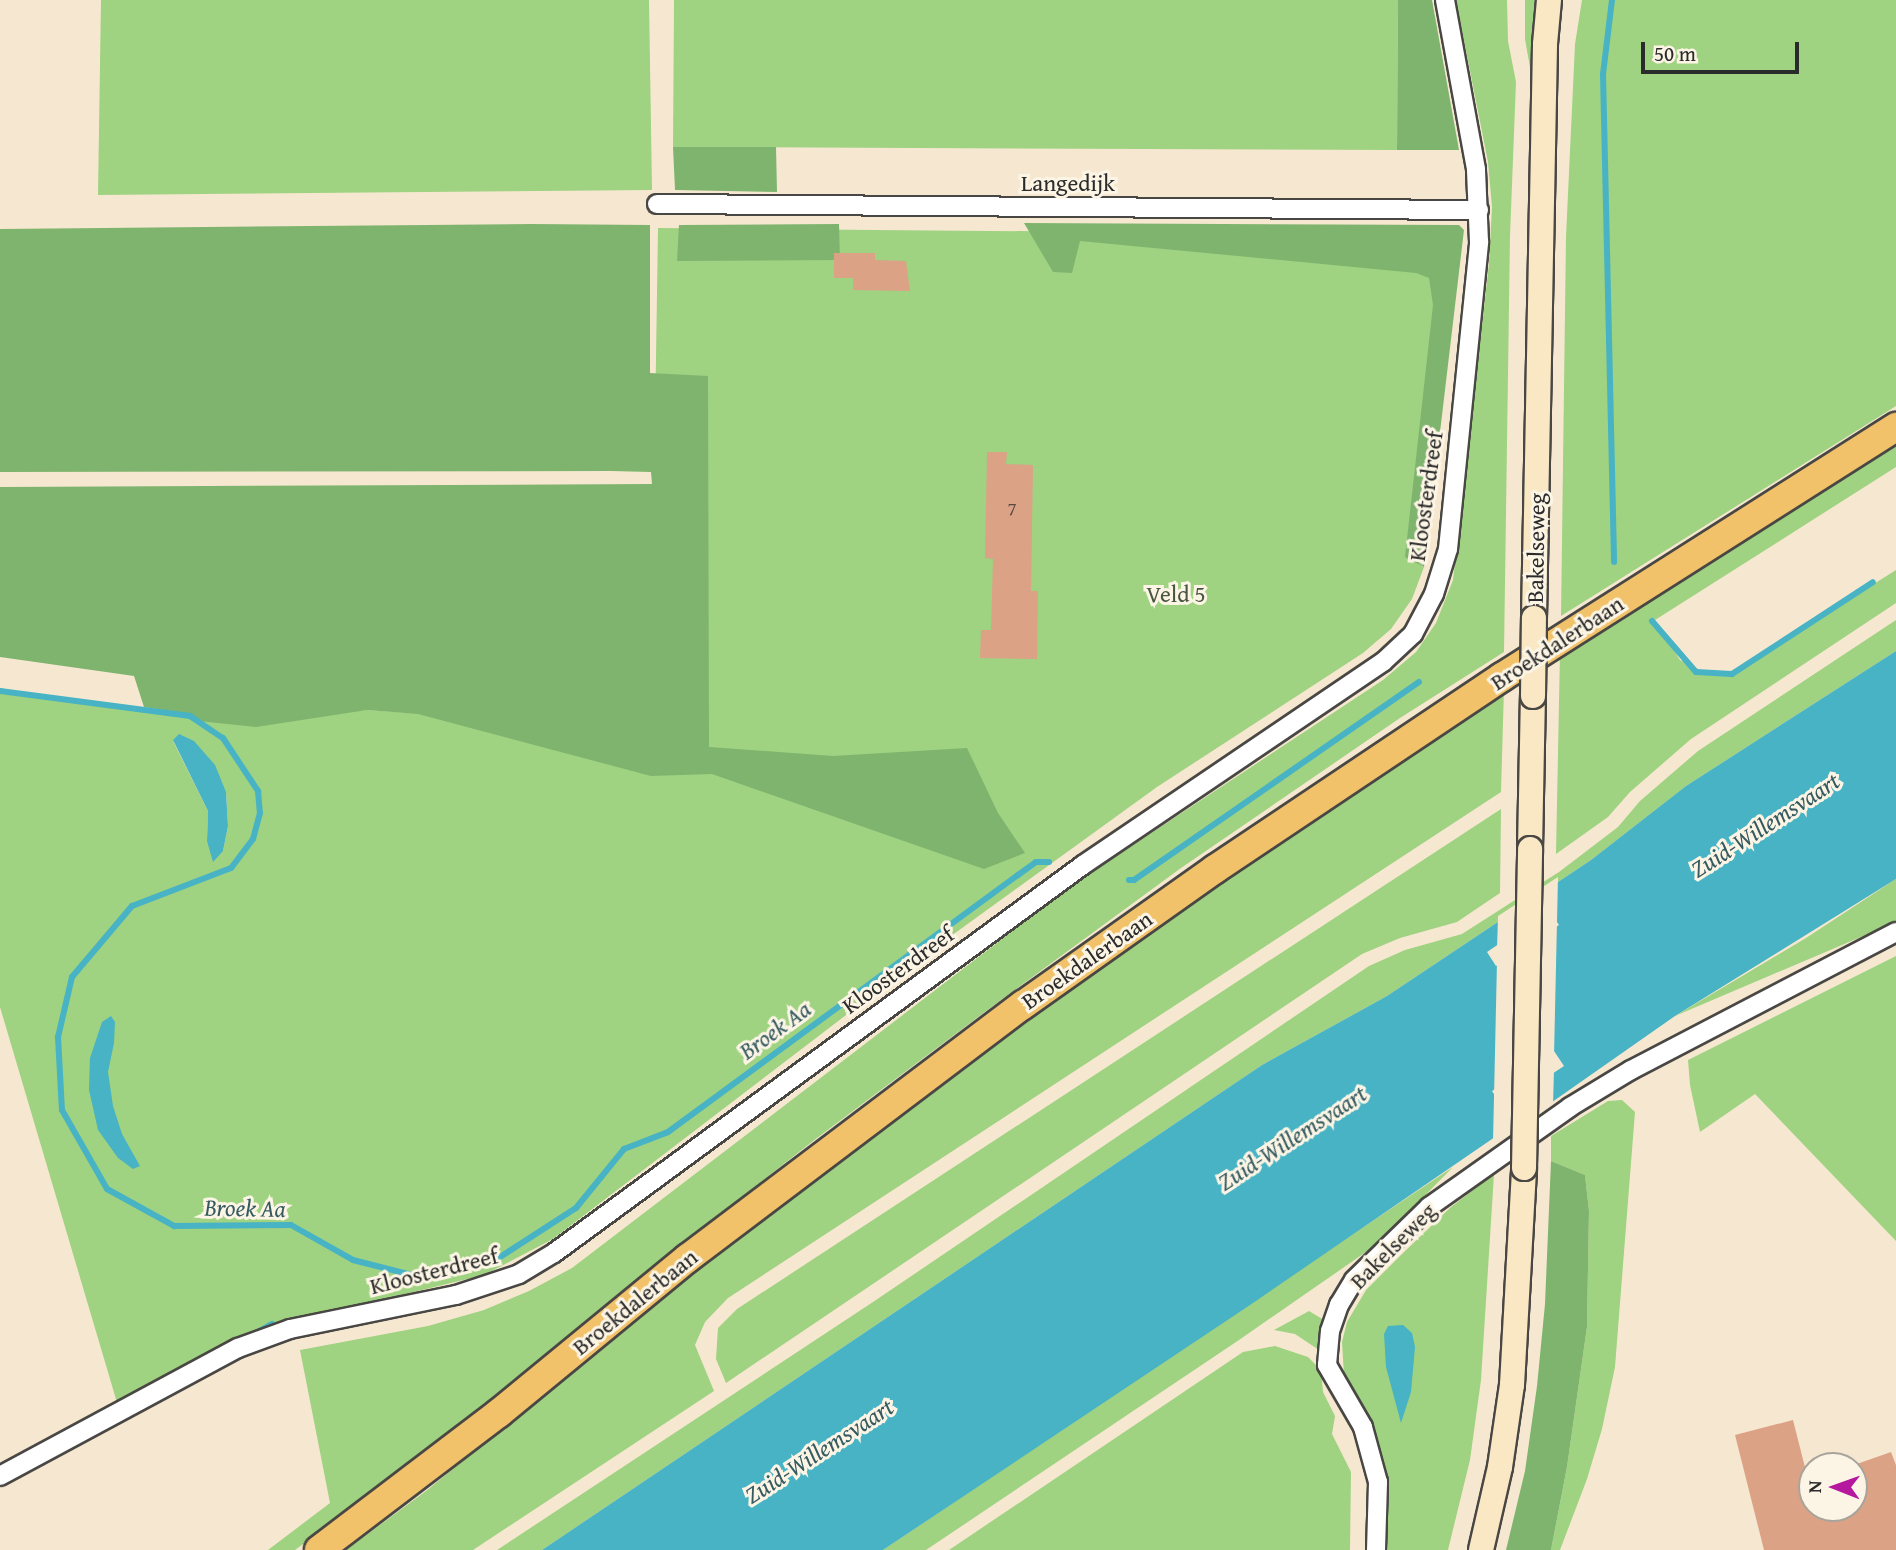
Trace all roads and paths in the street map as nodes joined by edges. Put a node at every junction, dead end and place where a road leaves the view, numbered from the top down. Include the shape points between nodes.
1 (1445, 0) edge
2 (1549, 0) edge
3 (657, 204) dead end
4 (1479, 210) junction
5 (1896, 427) edge
6 (1896, 932) edge
7 (0, 1476) edge
8 (318, 1550) edge
9 (1376, 1550) edge
10 (1481, 1550) edge

1 - 4 street, Kloosterdreef via 1474,155
2 - 10 street, Bakelseweg, bridge via 1524,1168 1512,1385
3 - 4 street, Langedijk
4 - 7 street, Kloosterdreef via 1477,273 1448,549 1434,594 1413,634 1383,662 1083,865 566,1245 519,1274 456,1295 290,1329 238,1348
5 - 8 main road, Broekdalerbaan via 1502,677 1215,869 1023,1005 688,1258 499,1413
6 - 9 street, Bakelseweg via 1631,1070 1570,1107 1429,1207 1354,1280 1330,1331 1327,1365 1363,1427 1378,1482

